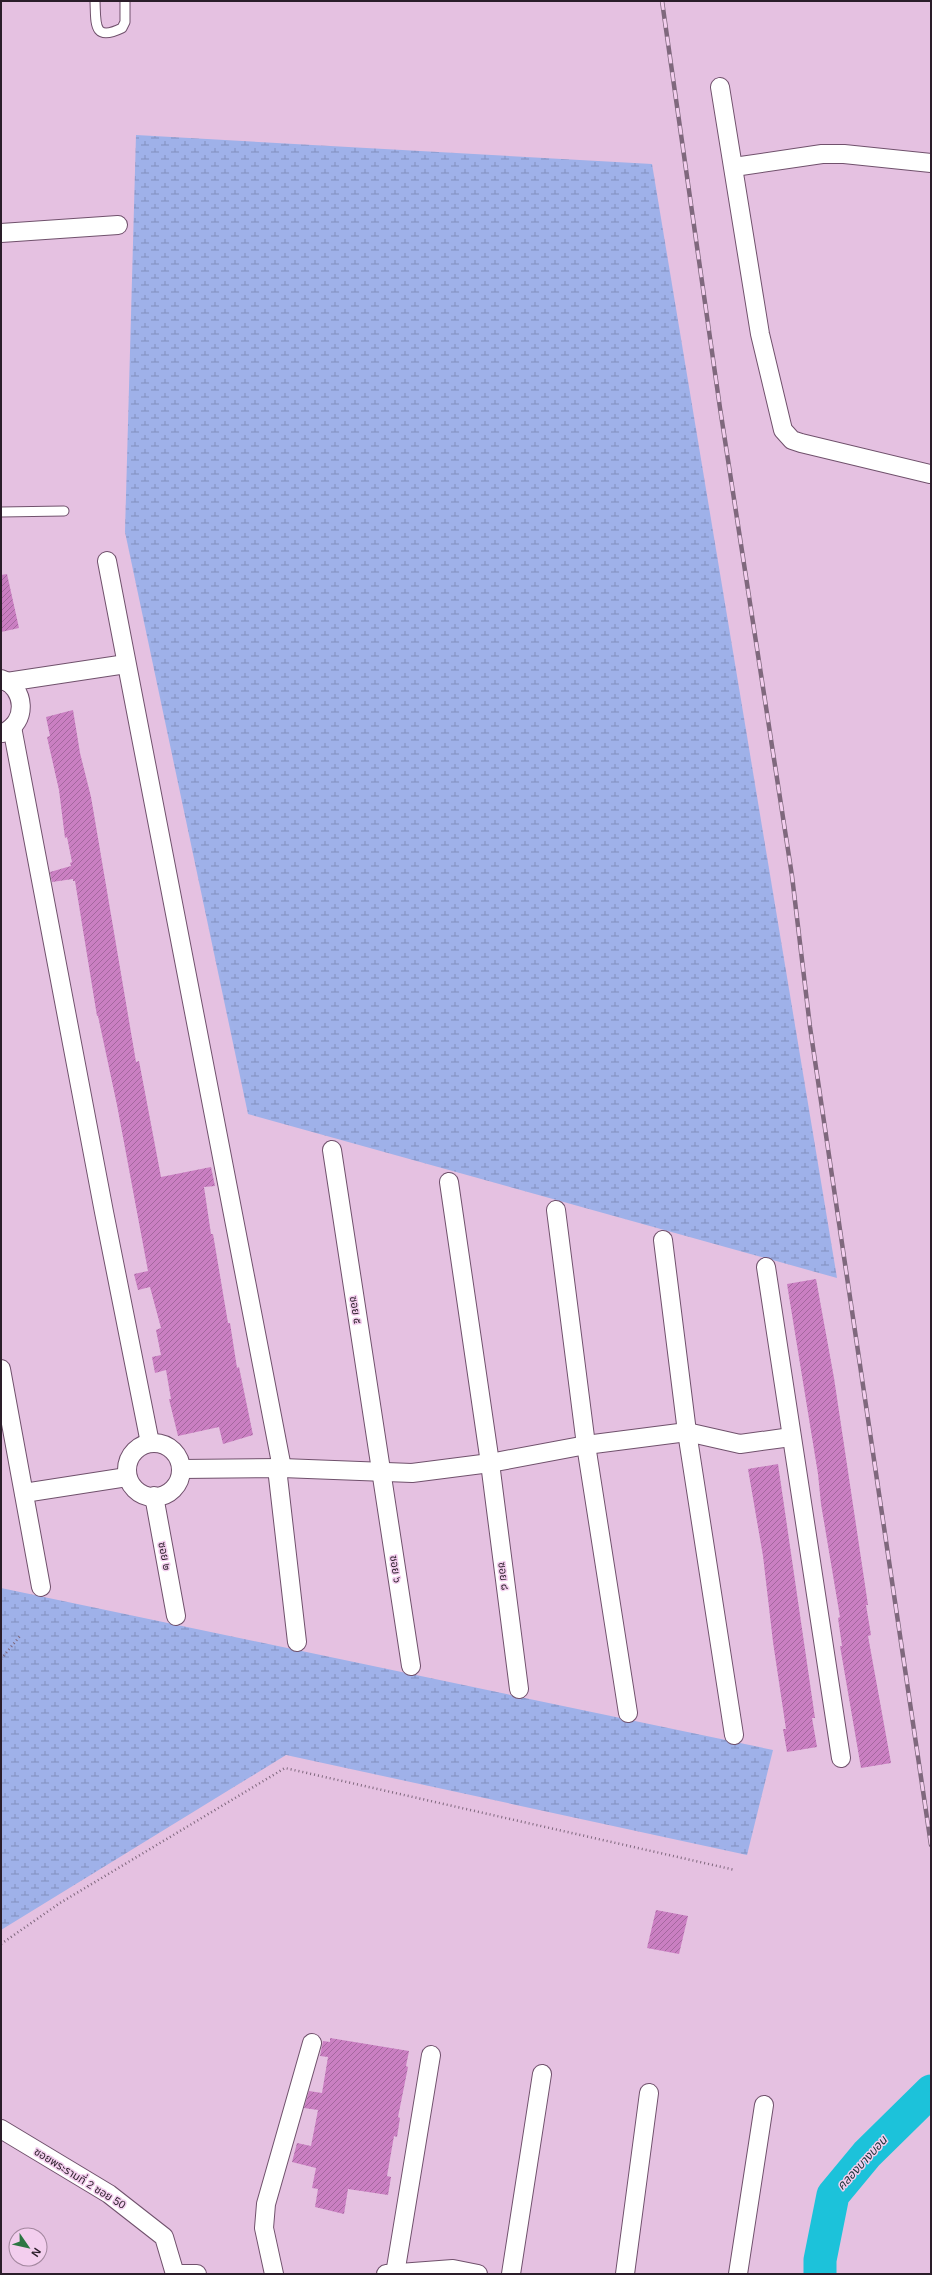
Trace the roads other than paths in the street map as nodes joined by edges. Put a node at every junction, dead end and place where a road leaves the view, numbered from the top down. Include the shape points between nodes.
1 (95, 1) edge
2 (125, 1) edge
3 (720, 87) dead end
4 (931, 163) edge
5 (734, 167) junction
6 (118, 225) dead end
7 (1, 233) edge
8 (930, 474) dead end
9 (64, 511) dead end
10 (1, 512) edge
11 (107, 561) dead end
12 (126, 664) junction
13 (4, 680) edge
14 (7, 730) edge
15 (332, 1150) dead end
16 (449, 1182) dead end
17 (556, 1210) dead end
18 (663, 1240) dead end
19 (766, 1267) dead end
20 (1, 1368) edge
21 (688, 1432) junction
22 (791, 1437) junction
23 (150, 1442) junction
24 (586, 1445) junction
25 (490, 1463) junction
26 (279, 1468) junction
27 (181, 1469) junction
28 (381, 1471) junction
29 (127, 1477) junction
30 (24, 1493) junction
31 (154, 1496) junction
32 (41, 1587) dead end
33 (176, 1616) dead end
34 (298, 1642) dead end
35 (411, 1666) dead end
36 (519, 1689) dead end
37 (628, 1713) dead end
38 (734, 1735) dead end
39 (841, 1758) dead end
40 (312, 2042) dead end
41 (431, 2055) dead end
42 (542, 2074) dead end
43 (649, 2093) dead end
44 (764, 2105) dead end
45 (1, 2129) edge
46 (392, 2273) edge
47 (175, 2274) edge
48 (180, 2274) edge
49 (197, 2274) edge
50 (274, 2274) edge
51 (478, 2274) edge
52 (511, 2274) edge
53 (625, 2274) edge
54 (738, 2274) edge

1 - 2 lane via 96,26 100,32 106,34 122,28 125,22
3 - 5 street
4 - 5 street via 852,154 822,154
5 - 8 street via 760,334 786,435 801,443
6 - 7 street
9 - 10 lane
11 - 12 street
12 - 13 street
12 - 26 street
13 - 14 street via 18,692 21,701 21,710
14 - 23 street
15 - 28 street, ซอย ๕
16 - 25 street, ซอย ๘
17 - 24 street
18 - 21 street
19 - 22 street
20 - 30 street
21 - 22 street via 740,1444
21 - 24 street
21 - 38 street
22 - 39 street
23 - 27 street via 164,1444 171,1449 177,1456
23 - 29 street via 137,1449 131,1456 127,1465
24 - 25 street
24 - 37 street
25 - 28 street via 412,1473
25 - 36 street, ซอย ๘
26 - 27 street
26 - 28 street
26 - 34 street
27 - 31 street via 177,1483 171,1490
28 - 35 street, ซอย ๖
29 - 30 street
29 - 31 street via 136,1490 144,1495
30 - 32 street
31 - 33 street, ซอย ๒
40 - 50 street via 266,2204 264,2228
41 - 46 street
42 - 52 street
43 - 53 street
44 - 54 street
45 - 47 street, ซอยพระรามที่ 2 ซอย 50 via 109,2194 164,2237
46 - 51 street via 453,2269
48 - 49 street

